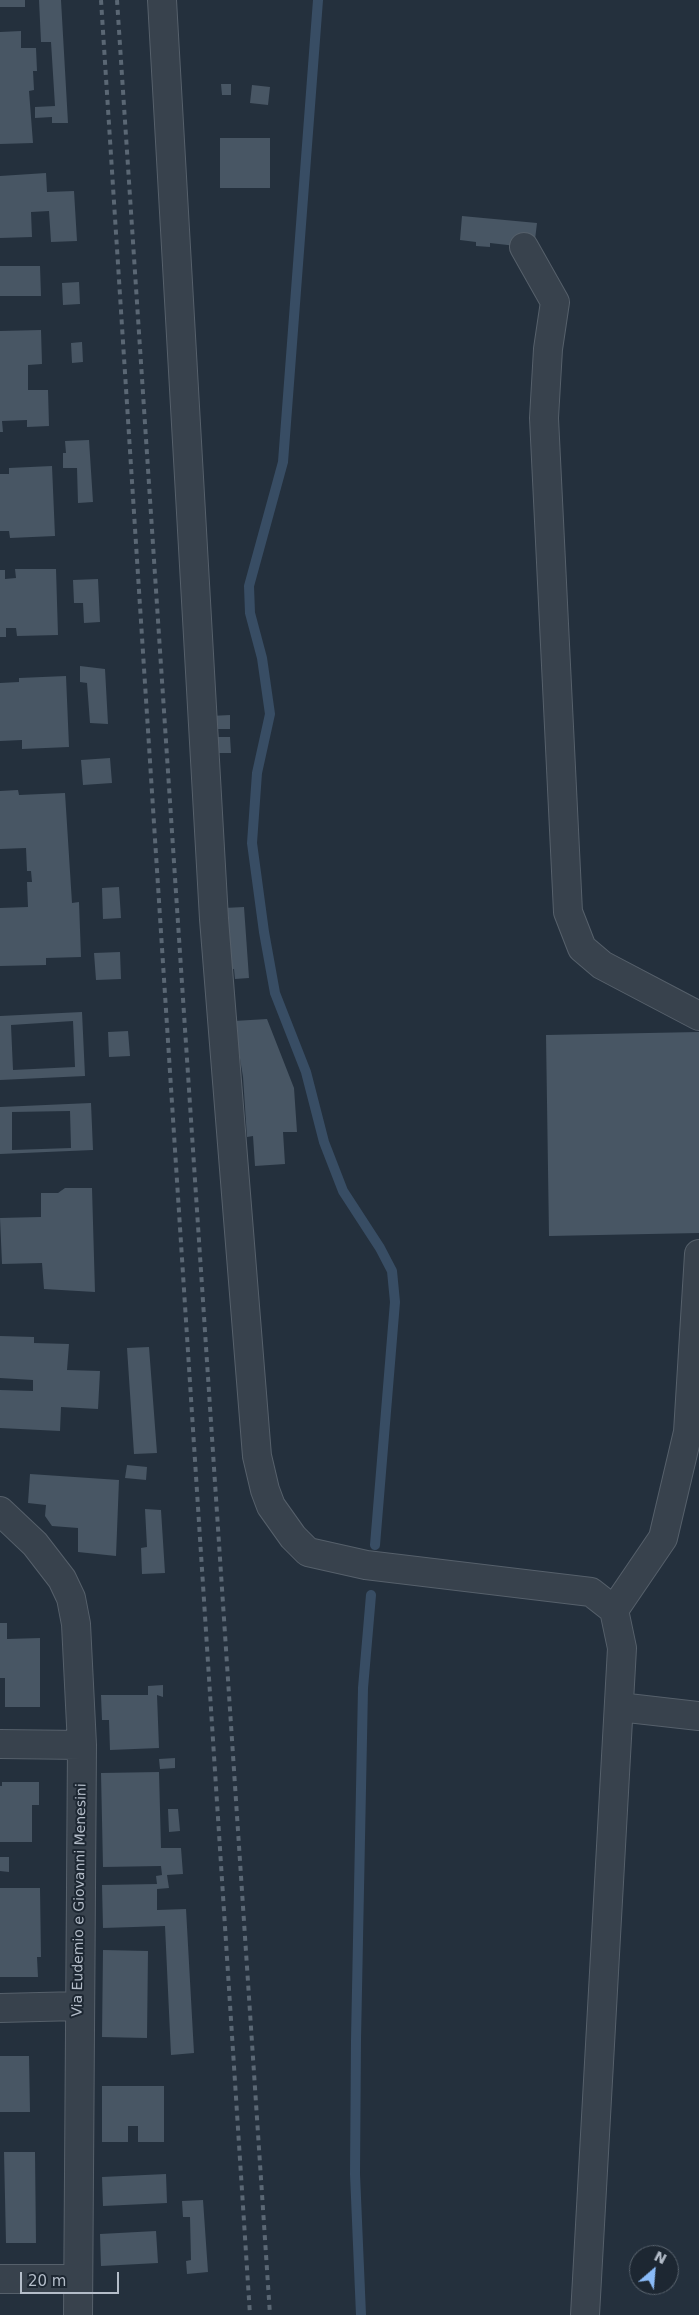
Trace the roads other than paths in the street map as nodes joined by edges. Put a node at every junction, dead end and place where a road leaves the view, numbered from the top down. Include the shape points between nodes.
1 (162, 0) edge
2 (524, 246) dead end
3 (699, 1016) edge
4 (699, 1254) edge
5 (694, 1432) edge
6 (0, 1511) edge
7 (614, 1610) junction
8 (619, 1707) junction
9 (699, 1716) edge
10 (0, 1744) edge
11 (82, 1745) junction
12 (79, 2006) junction
13 (0, 2008) edge
14 (0, 2278) edge
15 (78, 2279) junction
16 (78, 2315) edge
17 (586, 2315) edge

1 - 7 street via 214,919 257,1456 265,1490 279,1519 308,1552 366,1565 591,1592
2 - 3 street via 555,302 548,349 544,418 568,912 582,948 602,965
4 - 5 street
5 - 7 street via 663,1538
6 - 11 street, Via Eudemio e Giovanni Menesini via 50,1562 71,1598 76,1624
7 - 8 street via 622,1648
8 - 9 street
8 - 17 street
10 - 11 street
11 - 12 street, Via Eudemio e Giovanni Menesini
12 - 13 street
12 - 15 street, Via Eudemio e Giovanni Menesini
14 - 15 street
15 - 16 street, Via Eudemio e Giovanni Menesini

